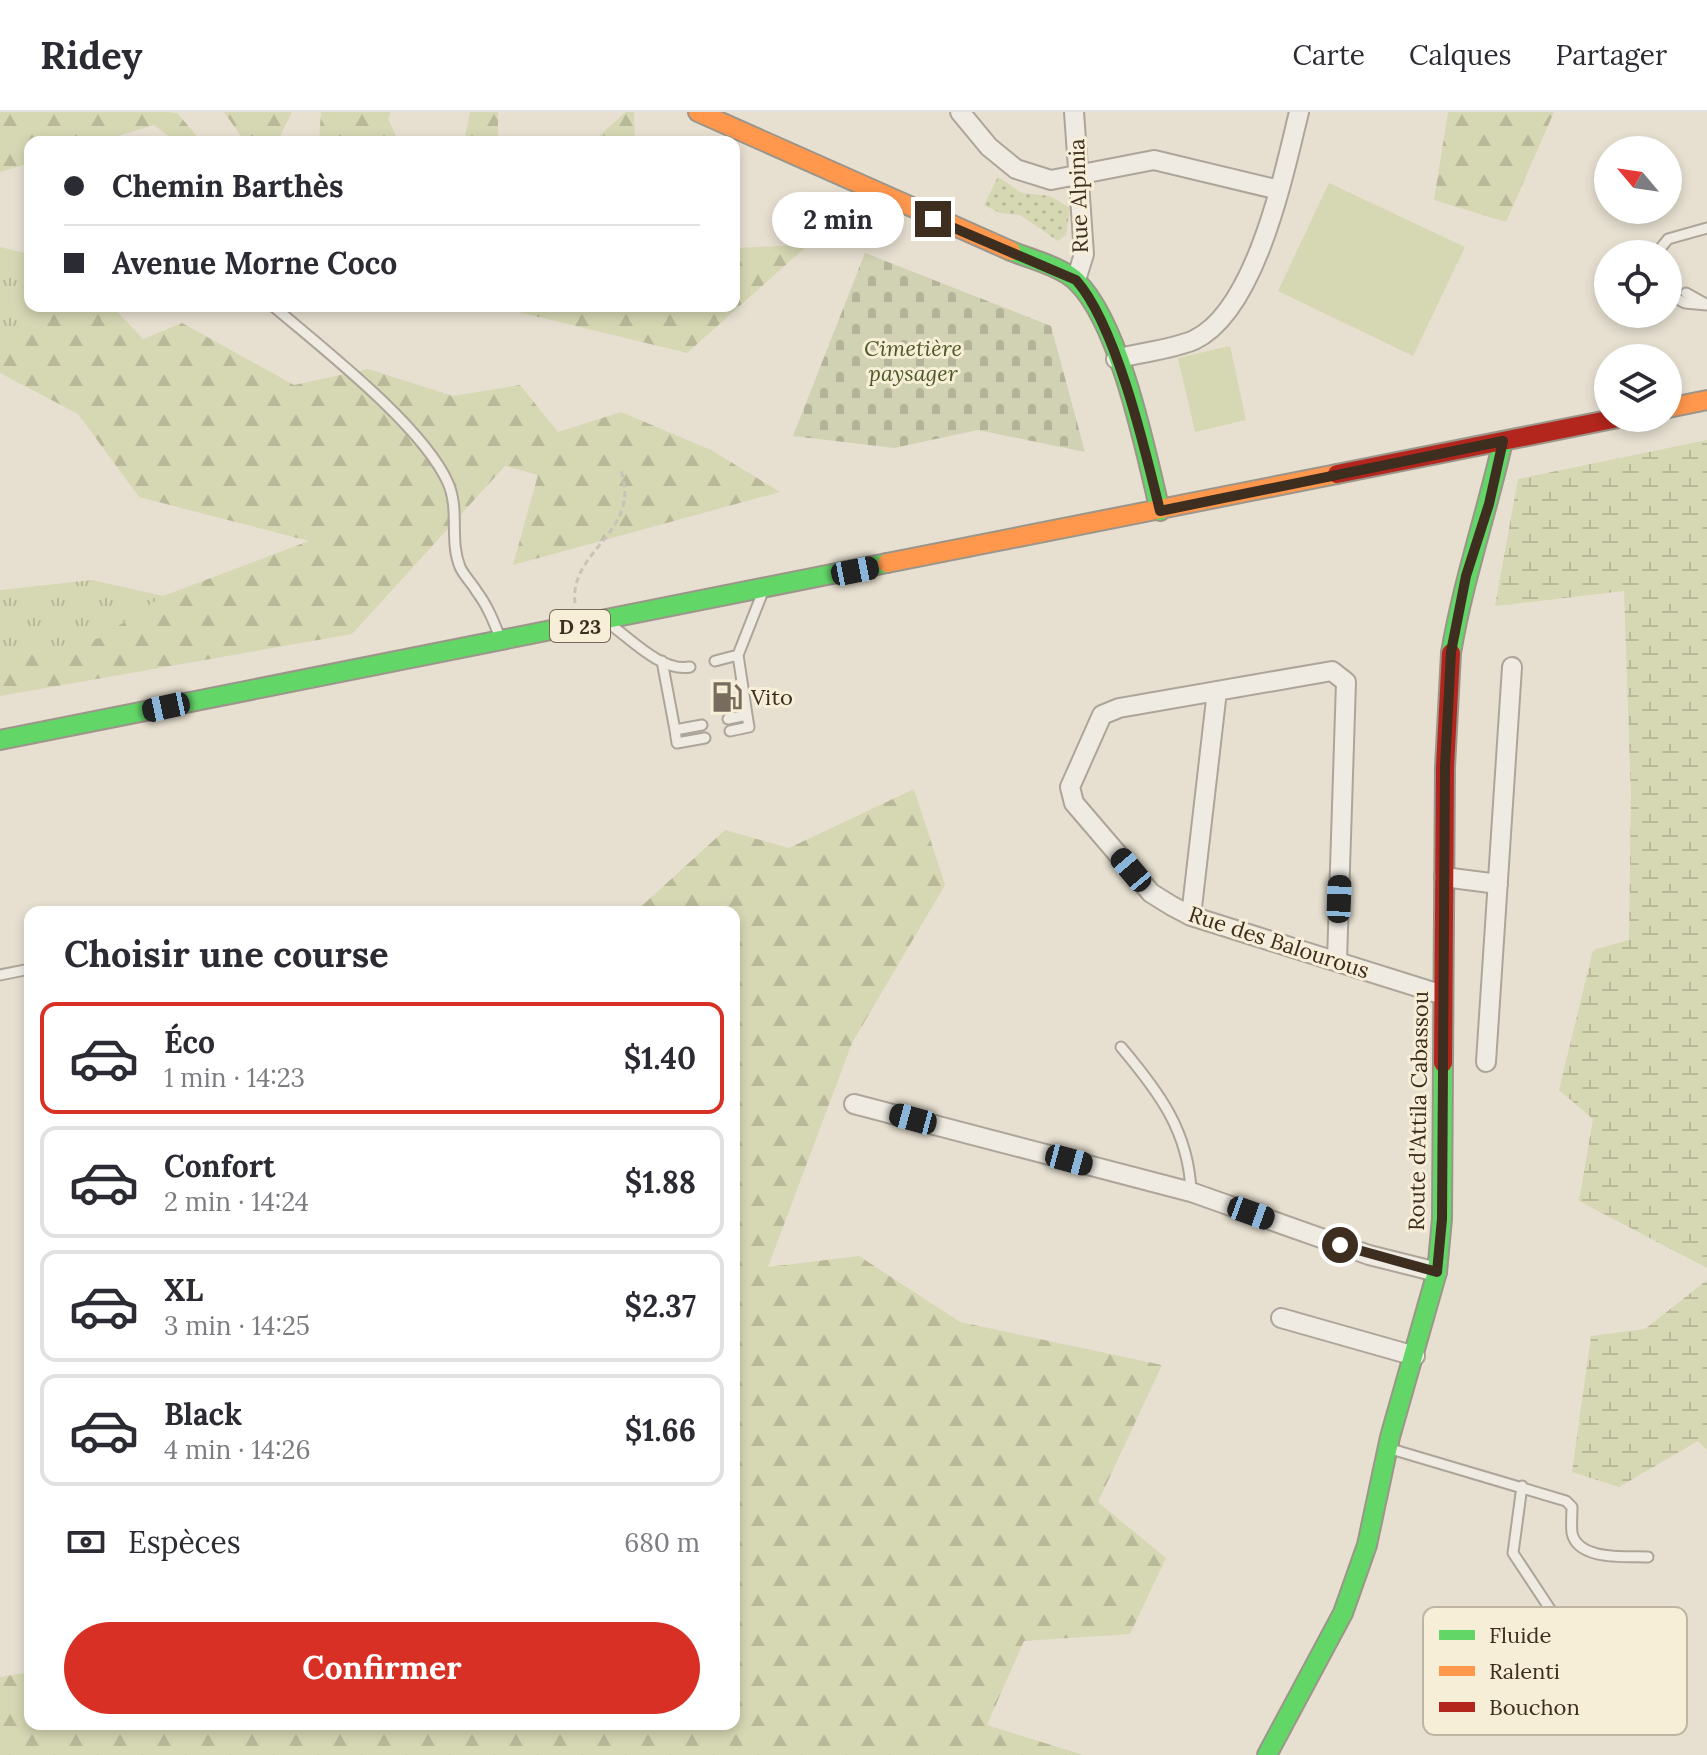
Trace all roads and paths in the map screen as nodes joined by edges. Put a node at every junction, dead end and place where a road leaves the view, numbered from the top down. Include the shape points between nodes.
1 (698, 112) edge
2 (960, 112) edge
3 (1074, 112) edge
4 (1299, 112) edge
5 (1078, 176) junction
6 (1279, 190) junction
7 (1707, 228) edge
8 (1667, 240) edge
9 (1076, 280) junction
10 (1686, 293) dead end
11 (1682, 301) edge
12 (1707, 305) edge
13 (280, 312) edge
14 (1116, 359) junction
15 (1707, 400) edge
16 (1682, 405) edge
17 (1594, 423) edge
18 (1503, 441) junction
19 (621, 471) dead end
20 (1160, 511) junction
21 (764, 590) junction
22 (605, 620) junction
23 (578, 626) junction
24 (500, 639) junction
25 (738, 655) junction
26 (662, 661) junction
27 (715, 661) dead end
28 (690, 667) dead end
29 (1512, 667) dead end
30 (1217, 691) junction
31 (747, 715) junction
32 (728, 719) dead end
33 (702, 725) dead end
34 (675, 730) junction
35 (730, 731) dead end
36 (705, 738) dead end
37 (0, 740) edge
38 (1444, 877) junction
39 (1498, 884) junction
40 (1191, 916) junction
41 (1337, 961) junction
42 (24, 970) edge
43 (0, 975) edge
44 (1443, 995) junction
45 (1121, 1047) dead end
46 (1486, 1062) dead end
47 (854, 1104) dead end
48 (1191, 1192) junction
49 (1437, 1272) junction
50 (1281, 1318) dead end
51 (1415, 1356) junction
52 (1387, 1448) junction
53 (1522, 1486) junction
54 (1648, 1557) dead end
55 (1549, 1607) edge
56 (1267, 1755) edge

1 - 9 main road
2 - 5 street via 1016,169 1051,180
3 - 5 street, Rue Alpinia
4 - 6 street
5 - 6 street via 1154,160
5 - 9 street, Rue Alpinia via 1084,254
6 - 14 street via 1263,243 1228,311 1195,339
7 - 8 lane
9 - 14 main road via 1089,295
10 - 12 lane
11 - 12 lane
13 - 24 lane via 354,376 434,458 456,506 460,568 488,609
14 - 20 main road
15 - 16 main road
17 - 18 main road, D 23
18 - 20 main road, D 23
18 - 38 main road, Route d'Attila Cabassou via 1451,652
19 - 23 path via 628,492 623,512 583,568 574,591
20 - 21 main road, D 23
21 - 22 main road, D 23
21 - 25 lane
22 - 23 main road, D 23
22 - 26 lane
23 - 24 main road, D 23
24 - 37 main road, D 23
25 - 27 lane
25 - 31 lane
26 - 28 lane via 679,669
26 - 34 lane
29 - 39 street
30 - 40 street
30 - 40 street, Rue des Balourous via 1102,715 1070,787 1074,803 1151,893
30 - 41 street, Rue des Balourous via 1332,671 1346,682
31 - 32 lane
31 - 35 lane via 749,727
33 - 34 lane
34 - 36 lane via 677,743
38 - 39 street
38 - 44 main road, Route d'Attila Cabassou
39 - 46 street
40 - 41 street, Rue des Balourous
41 - 44 street, Rue des Balourous
42 - 43 lane
44 - 49 main road, Route d'Attila Cabassou
45 - 48 lane via 1176,1124 1190,1159
47 - 48 street
48 - 49 street via 1369,1255
49 - 51 main road, Route d'Attila Cabassou
50 - 51 street
51 - 52 main road, Route d'Attila Cabassou
52 - 53 lane
52 - 56 main road, Route d'Attila Cabassou via 1367,1545 1343,1613
53 - 54 lane via 1566,1501 1572,1507 1572,1534 1591,1553
53 - 55 lane via 1513,1553

